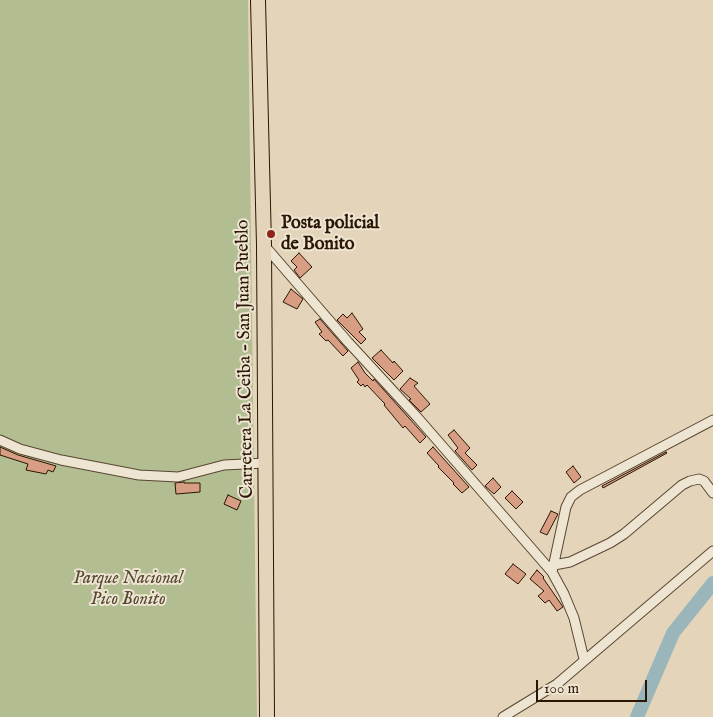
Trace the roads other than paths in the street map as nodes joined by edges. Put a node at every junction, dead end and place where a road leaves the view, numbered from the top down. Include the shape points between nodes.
1 (258, 0) edge
2 (264, 245) junction
3 (713, 420) edge
4 (0, 440) edge
5 (265, 463) junction
6 (713, 493) edge
7 (713, 551) edge
8 (553, 568) junction
9 (584, 659) junction
10 (268, 717) edge
11 (503, 717) edge

1 - 2 main road, Carretera La Ceiba - San Juan Pueblo
2 - 5 main road, Carretera La Ceiba - San Juan Pueblo
2 - 8 street
3 - 8 street via 571,496
4 - 5 street via 61,460 140,475 178,477 224,465
5 - 10 main road, Carretera La Ceiba - San Juan Pueblo
6 - 8 street via 699,478 690,481 610,543
7 - 9 street
8 - 9 street via 574,618
9 - 11 street via 557,684

